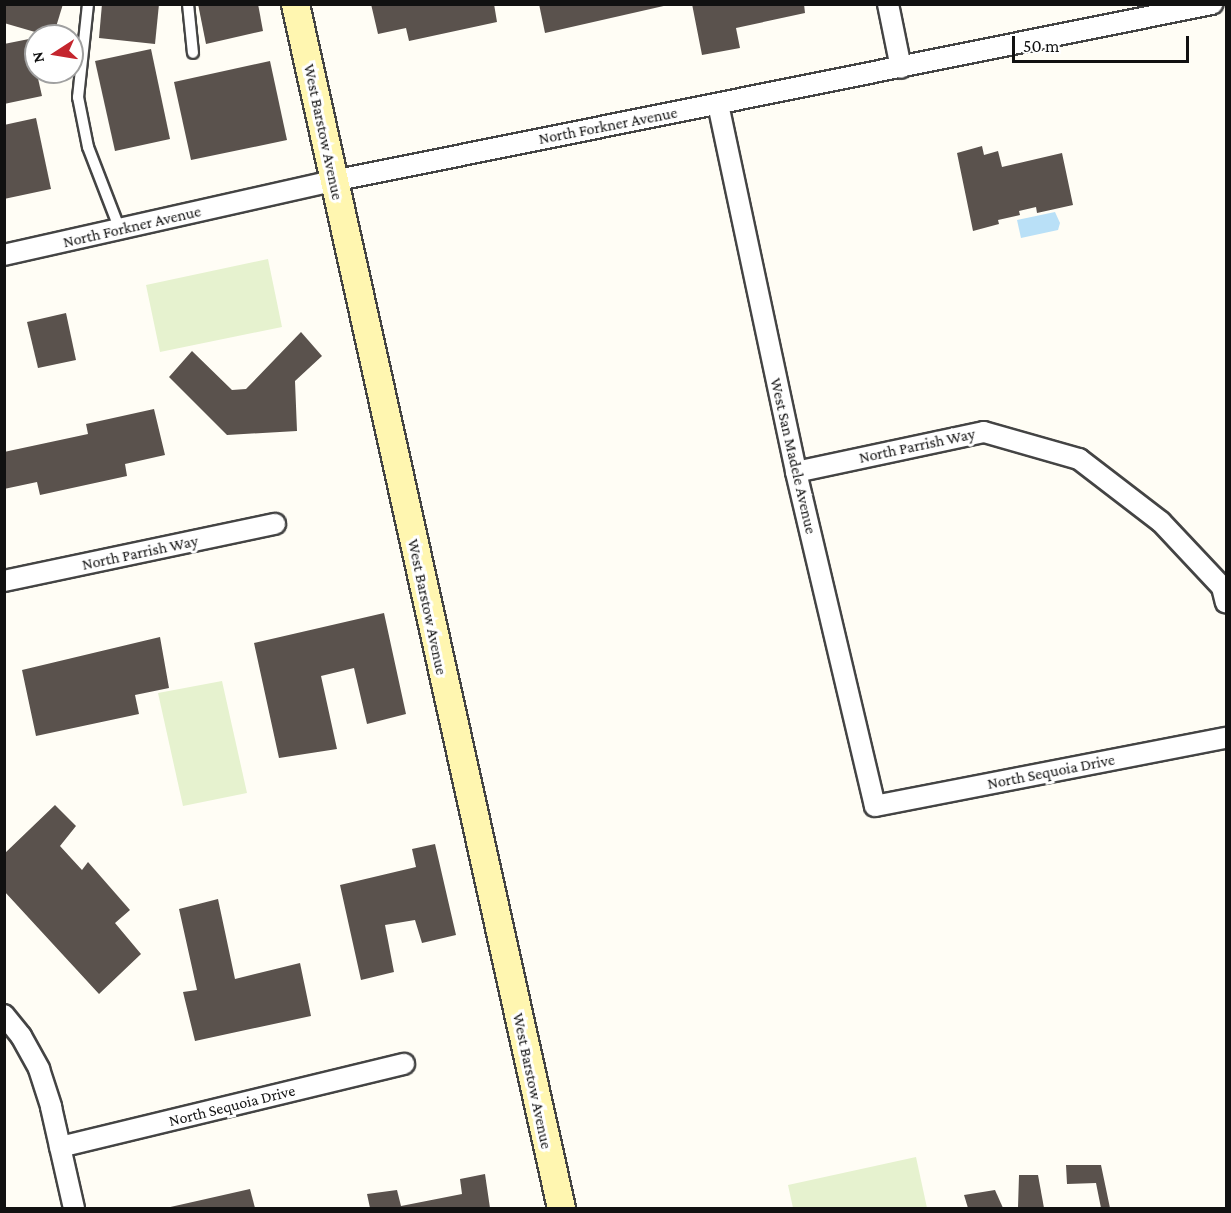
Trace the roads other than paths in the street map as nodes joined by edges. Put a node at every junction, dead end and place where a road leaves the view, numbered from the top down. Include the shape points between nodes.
1 (88, 4) edge
2 (188, 4) edge
3 (295, 4) edge
4 (888, 4) edge
5 (1212, 4) edge
6 (193, 53) dead end
7 (901, 68) junction
8 (718, 104) junction
9 (333, 181) junction
10 (120, 230) junction
11 (4, 255) edge
12 (796, 472) junction
13 (275, 524) dead end
14 (4, 581) edge
15 (1227, 603) edge
16 (1227, 738) edge
17 (875, 806) joint
18 (4, 1015) edge
19 (404, 1065) dead end
20 (60, 1148) junction
21 (74, 1209) edge
22 (561, 1209) edge

1 - 10 lane via 78,97 88,147
2 - 6 lane
3 - 9 street, West Barstow Avenue
4 - 7 street
5 - 7 street, North Forkner Avenue
7 - 8 street, North Forkner Avenue
8 - 9 street, North Forkner Avenue
8 - 12 street, West San Madele Avenue
9 - 10 street, North Forkner Avenue
9 - 22 street, West Barstow Avenue
10 - 11 street, North Forkner Avenue
12 - 15 street, North Parrish Way via 984,432 1078,459 1161,522 1222,587
12 - 17 street, West San Madele Avenue
13 - 14 street, North Parrish Way
16 - 17 street, North Sequoia Drive
18 - 20 street via 39,1069
19 - 20 street, North Sequoia Drive
20 - 21 street

